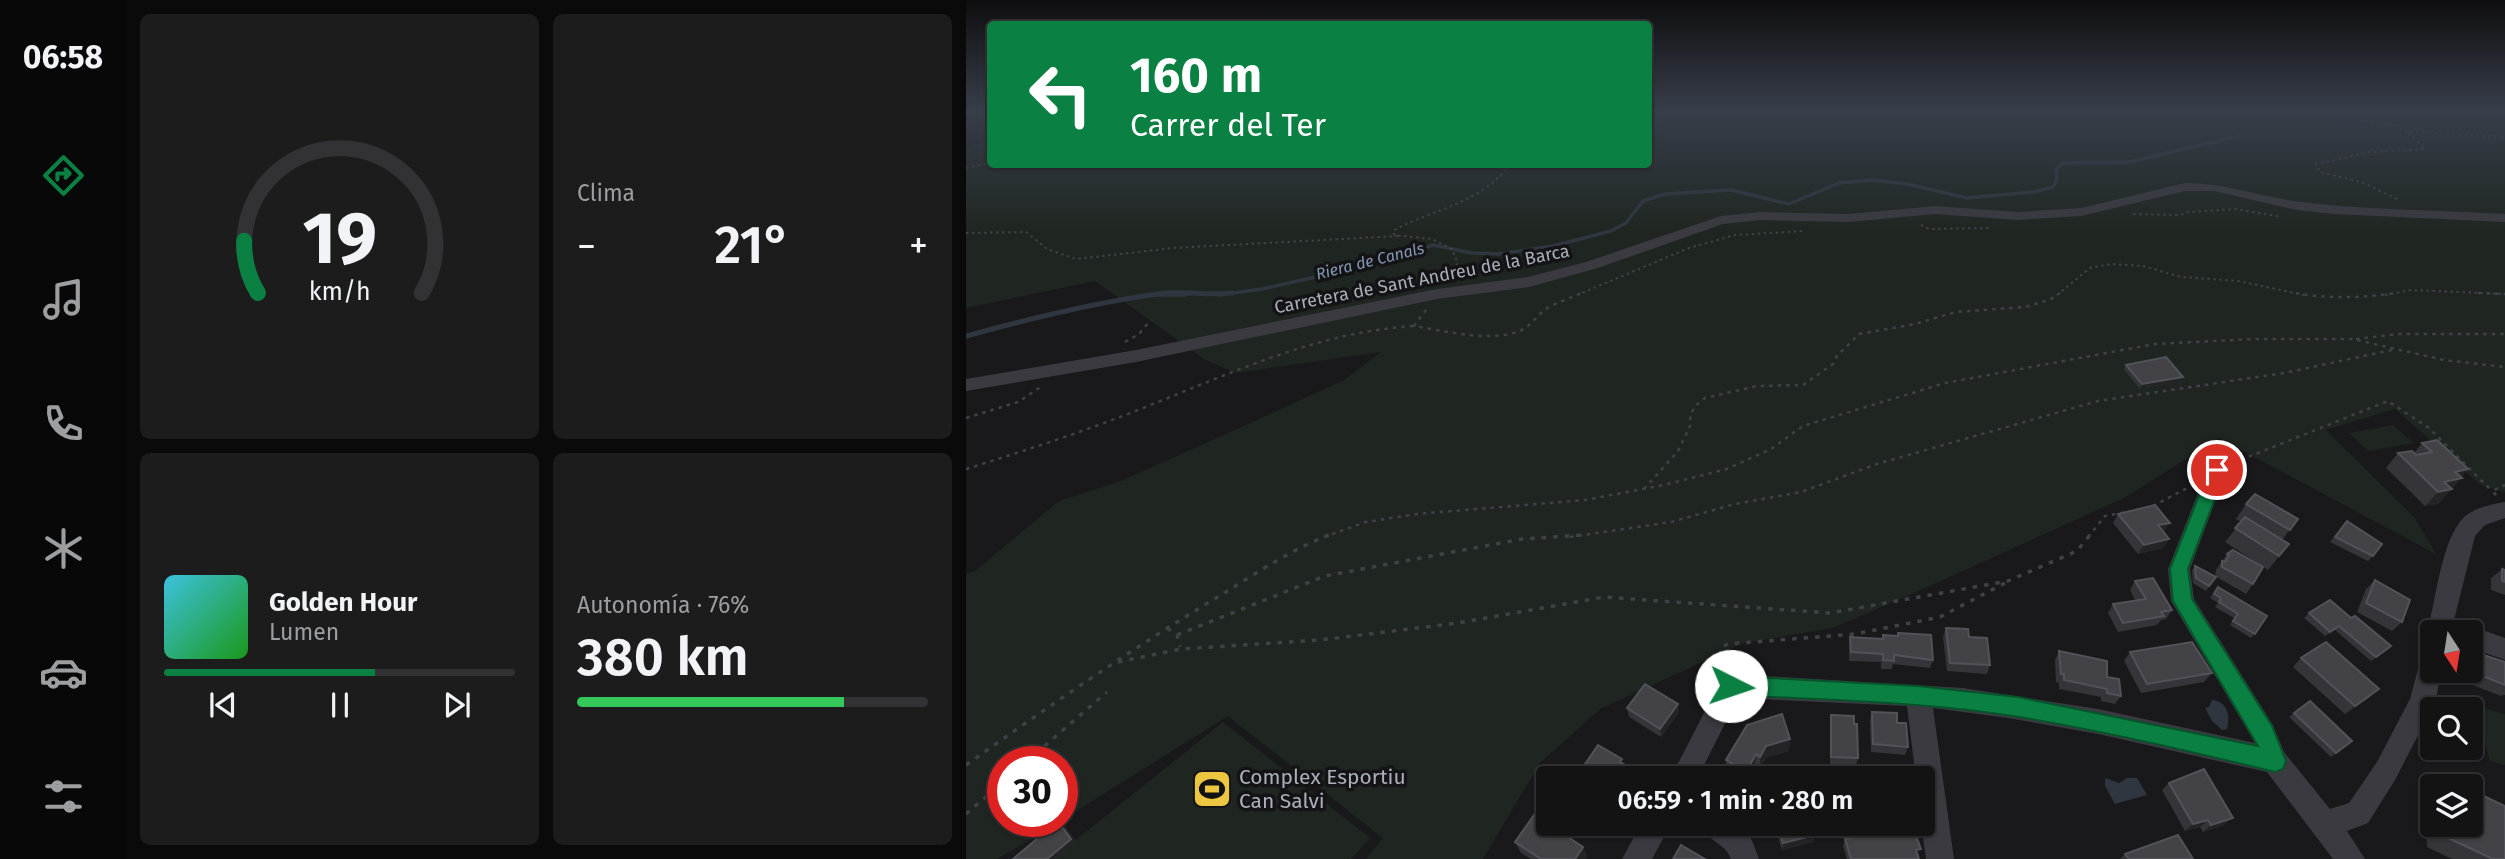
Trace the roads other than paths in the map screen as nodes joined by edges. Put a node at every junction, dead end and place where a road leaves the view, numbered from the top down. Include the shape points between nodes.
1 (2505, 218) edge
2 (966, 385) edge
3 (2224, 467) road end
4 (2505, 510) edge
5 (2447, 620) edge
6 (2483, 641) edge
7 (2505, 649) edge
8 (2426, 683) edge
9 (1918, 695) junction
10 (2275, 761) junction
11 (1690, 766) edge
12 (2326, 825) junction
13 (1650, 836) edge
14 (1733, 836) edge
15 (1636, 859) edge
16 (1745, 859) edge
17 (1940, 859) edge
18 (2351, 859) edge

1 - 2 street, Carretera de Sant Andreu de la Barca via 2326,209 2214,187 2185,187 2081,212 2018,216 1935,210 1849,218 1721,220 1529,282 1437,294 1136,356
3 - 10 street via 2179,569 2183,601 2264,734
4 - 5 street via 2471,524 2462,542
6 - 7 street
8 - 12 street via 2422,702 2386,771 2357,813
9 - 10 street via 2018,707
9 - 11 street via 1731,686
9 - 17 street
10 - 12 street
12 - 18 street
13 - 15 street
14 - 16 street

